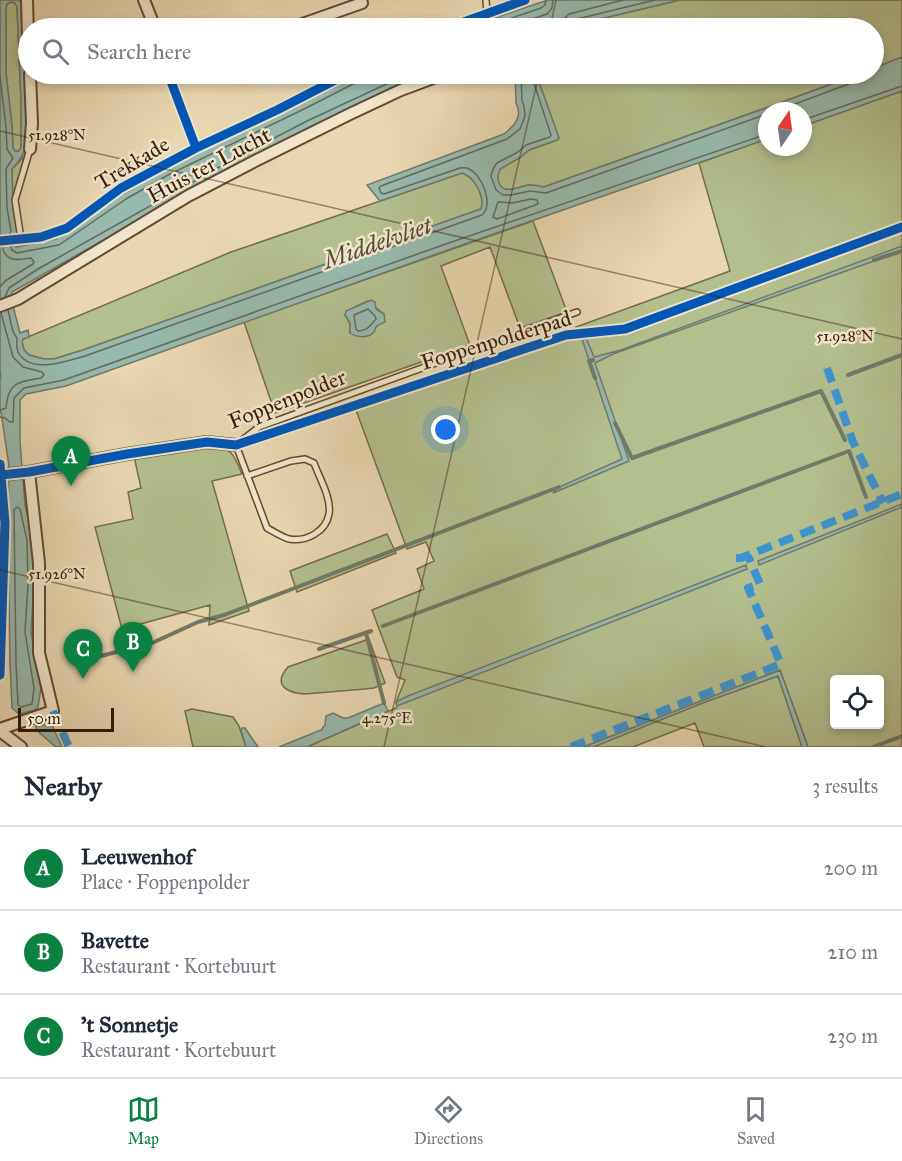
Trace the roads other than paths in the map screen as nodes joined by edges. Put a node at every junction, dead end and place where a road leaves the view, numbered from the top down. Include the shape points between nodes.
1 (27, 0) edge
2 (144, 0) edge
3 (361, 0) edge
4 (486, 0) edge
5 (27, 18) edge
6 (150, 18) edge
7 (319, 18) edge
8 (476, 18) edge
9 (30, 84) edge
10 (328, 84) edge
11 (417, 84) edge
12 (30, 149) joint
13 (19, 239) junction
14 (0, 241) edge
15 (0, 306) edge
16 (577, 312) dead end
17 (236, 446) junction
18 (28, 472) junction
19 (4, 474) edge
20 (248, 476) junction
21 (0, 730) edge
22 (15, 744) edge

1 - 5 street
2 - 6 street
3 - 7 street via 362,3
4 - 8 lane via 487,14
9 - 12 street
10 - 13 lane, Trekkade via 121,188 67,228
11 - 15 street, Huis ter Lucht via 198,190
12 - 13 lane via 15,200
13 - 14 lane, Trekkade
16 - 17 lane, Foppenpolder via 259,427
17 - 18 street, Foppenpolder via 207,442
17 - 20 lane
18 - 19 street, Foppenpolder
18 - 21 street via 39,563 39,653 53,711
20 - 20 lane via 267,528 287,539 303,539 322,530 329,514 328,500 314,463 305,459 291,461
21 - 22 street

